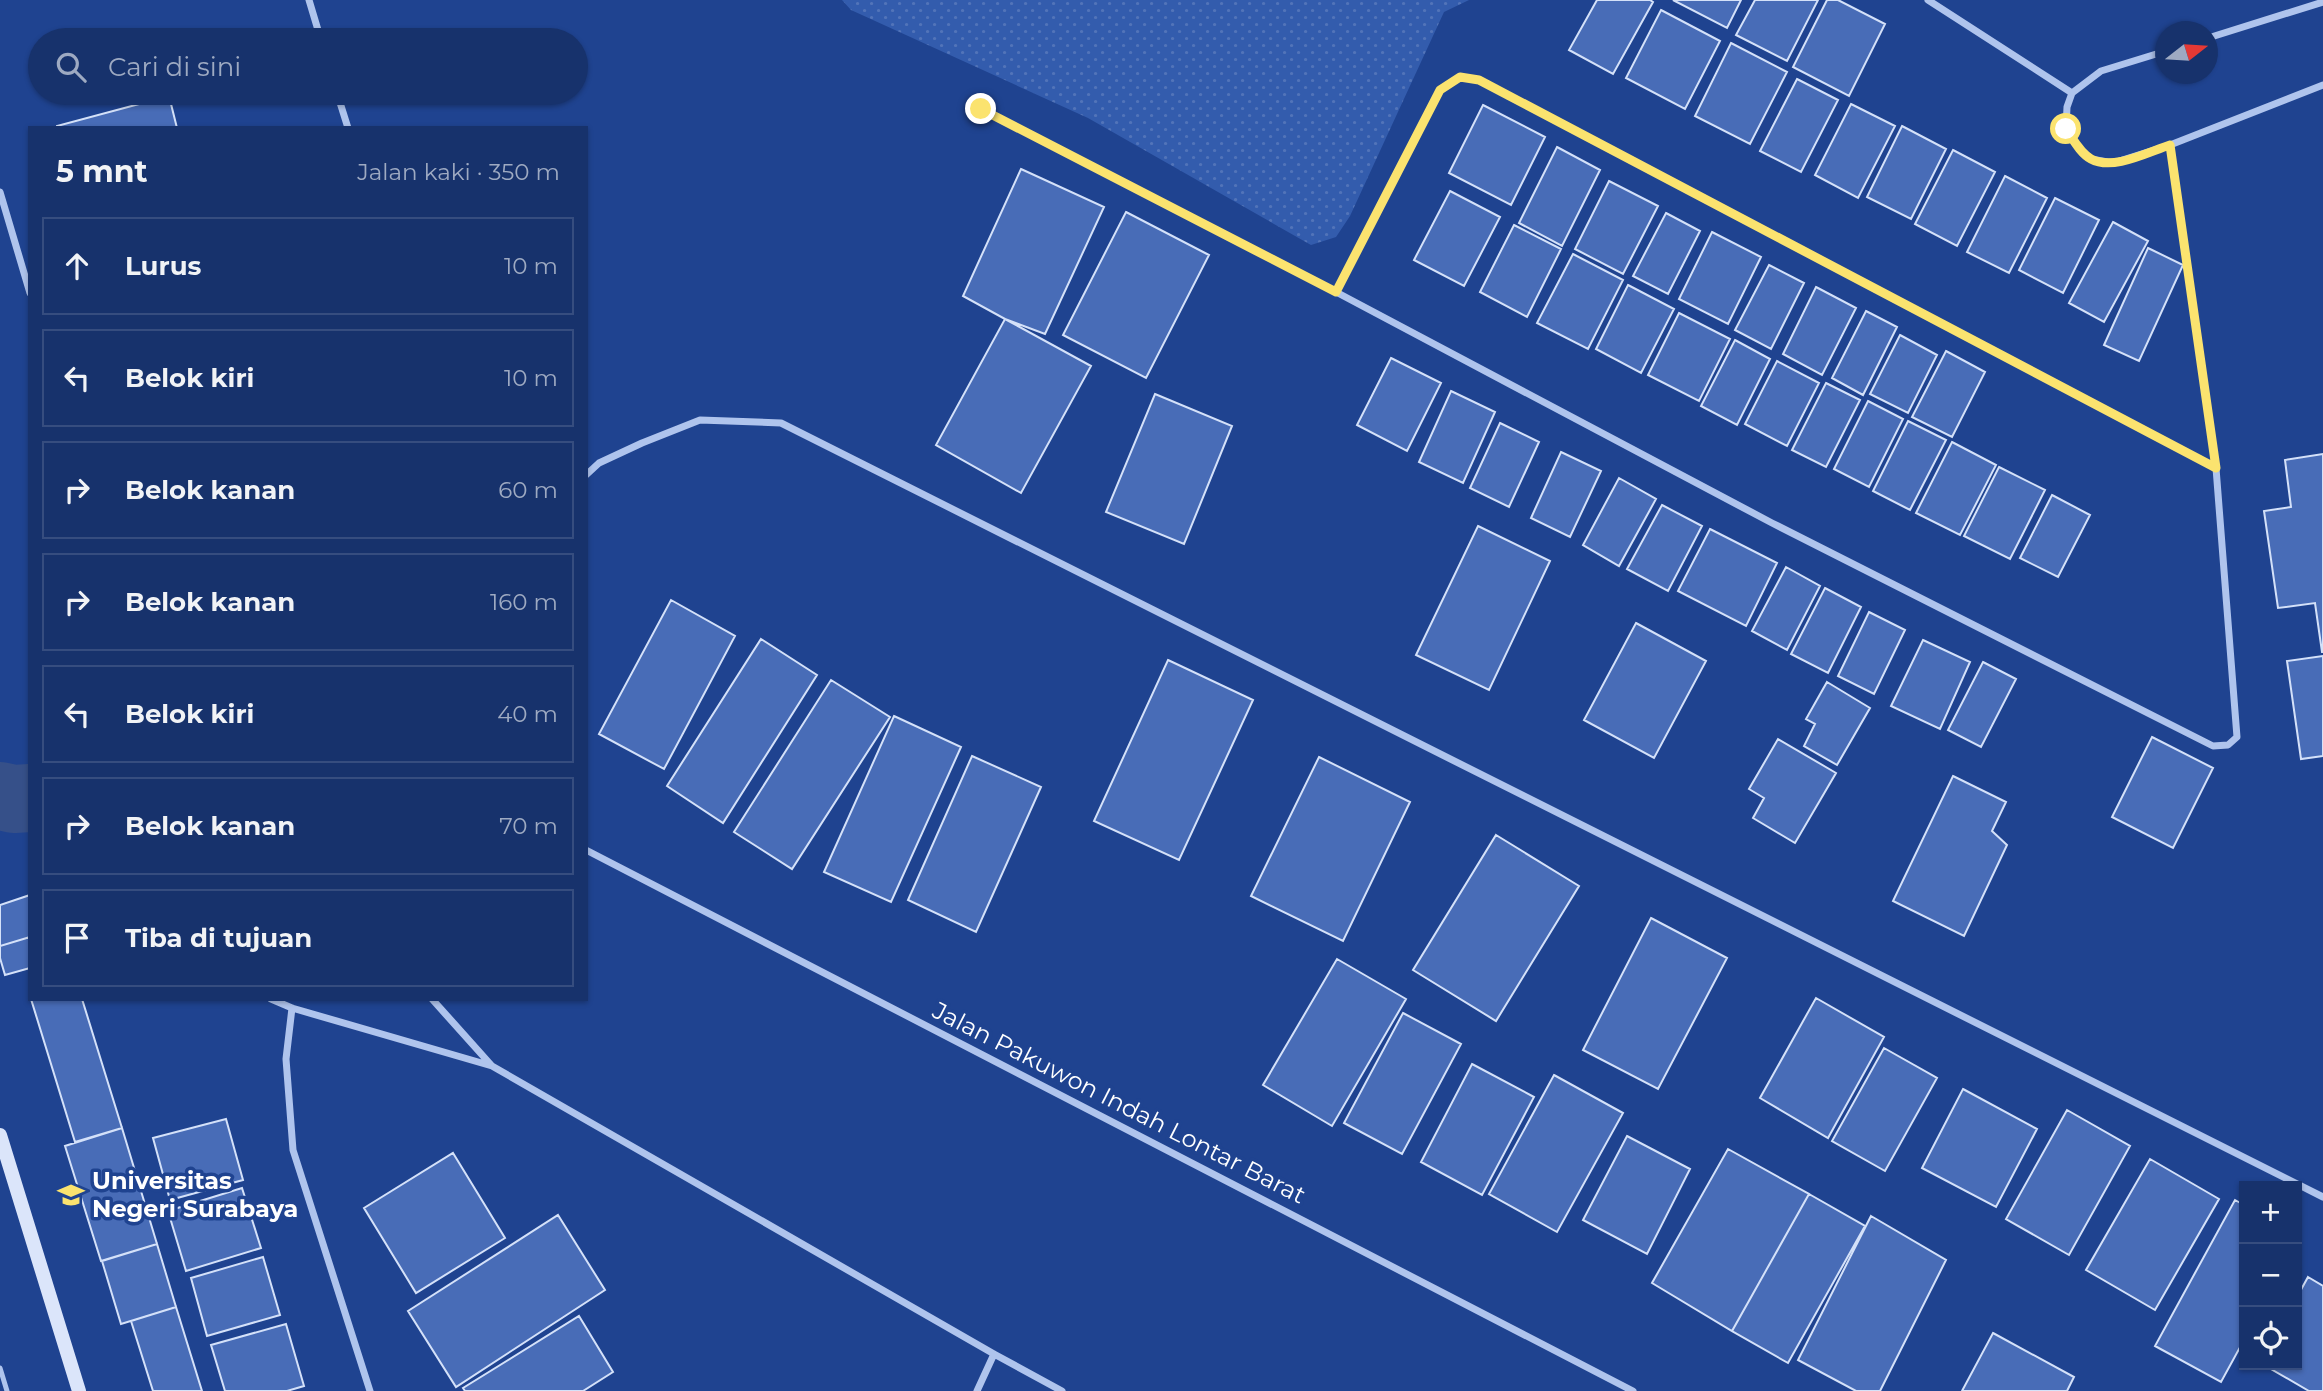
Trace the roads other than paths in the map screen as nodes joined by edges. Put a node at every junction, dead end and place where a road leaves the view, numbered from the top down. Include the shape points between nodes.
1 (309, 0) edge
2 (1928, 0) edge
3 (2323, 2) edge
4 (317, 28) edge
5 (2218, 35) edge
6 (2155, 54) edge
7 (2323, 85) edge
8 (2072, 93) junction
9 (341, 105) edge
10 (981, 109) dead end
11 (347, 126) edge
12 (2170, 145) junction
13 (0, 192) edge
14 (28, 286) edge
15 (1336, 292) junction
16 (2216, 468) junction
17 (588, 473) edge
18 (588, 851) edge
19 (276, 1001) edge
20 (434, 1001) edge
21 (292, 1008) junction
22 (492, 1066) junction
23 (0, 1135) edge
24 (2323, 1198) edge
25 (994, 1354) junction
26 (0, 1368) edge
27 (7, 1391) edge
28 (79, 1391) edge
29 (370, 1391) edge
30 (977, 1391) edge
31 (1062, 1391) edge
32 (1633, 1391) edge

1 - 4 street
2 - 8 street
3 - 5 street
6 - 8 street via 2101,71
7 - 12 street
8 - 12 street via 2066,129 2091,159 2113,163
9 - 11 street
10 - 15 street
12 - 16 street
13 - 14 street
15 - 16 street via 1440,90 1460,77 1479,80
15 - 16 street via 1772,523 2213,746 2228,745 2237,737
17 - 24 street via 599,463 700,420 781,423
18 - 32 street, Jalan Pakuwon Indah Lontar Barat
19 - 21 street
20 - 22 street
21 - 22 street
21 - 29 street via 286,1059 293,1150
22 - 25 street
23 - 28 main road
25 - 30 street
25 - 31 street
26 - 27 lane

